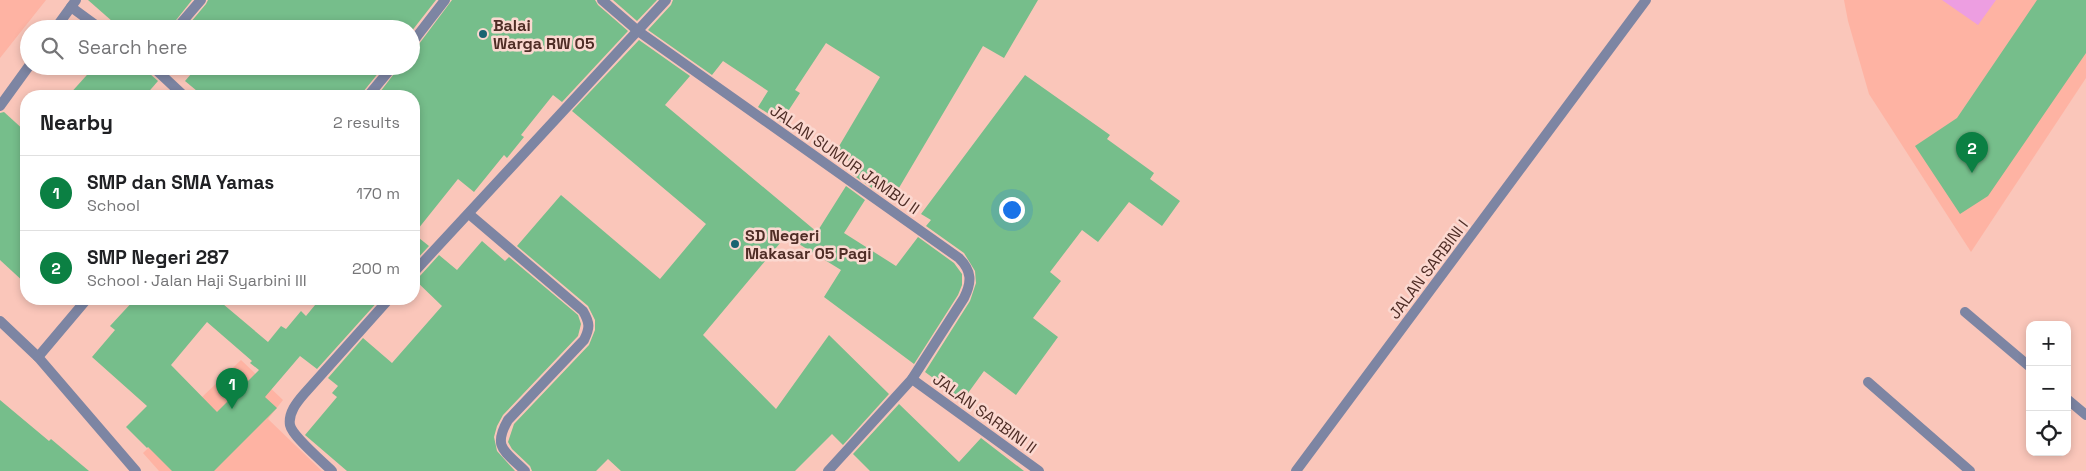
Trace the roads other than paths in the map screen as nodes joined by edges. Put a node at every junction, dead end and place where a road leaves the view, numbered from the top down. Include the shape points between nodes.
1 (200, 0) edge
2 (445, 0) edge
3 (602, 0) edge
4 (666, 0) edge
5 (1646, 0) edge
6 (73, 4) edge
7 (61, 20) edge
8 (91, 20) edge
9 (183, 20) edge
10 (638, 31) junction
11 (420, 32) edge
12 (22, 75) edge
13 (162, 75) edge
14 (386, 75) edge
15 (178, 90) edge
16 (373, 90) edge
17 (0, 106) edge
18 (469, 214) junction
19 (420, 266) edge
20 (83, 305) edge
21 (384, 305) edge
22 (1965, 312) dead end
23 (0, 321) edge
24 (38, 357) junction
25 (2029, 366) edge
26 (912, 379) junction
27 (1868, 382) dead end
28 (2071, 402) edge
29 (2086, 415) edge
30 (136, 471) edge
31 (332, 471) edge
32 (525, 471) edge
33 (828, 471) edge
34 (1039, 471) edge
35 (1296, 471) edge
36 (1970, 471) edge

1 - 9 street
2 - 11 street
3 - 10 street, JALAN SUMUR JAMBU II
4 - 10 street
5 - 35 street, JALAN SARBINI I
6 - 7 street
6 - 8 street
10 - 18 street
10 - 26 street, JALAN SUMUR JAMBU II via 966,264 970,285 964,298
12 - 17 street
13 - 15 street
14 - 16 street
18 - 19 street
18 - 32 street via 583,311 590,329 584,340 508,420 501,433 500,442 504,450
20 - 24 street
21 - 31 street via 304,394 290,416 290,426 296,436
22 - 25 street
23 - 24 street
24 - 30 street
26 - 33 street, JALAN SUMUR JAMBU II
26 - 34 street, JALAN SARBINI II
27 - 36 street
28 - 29 street

